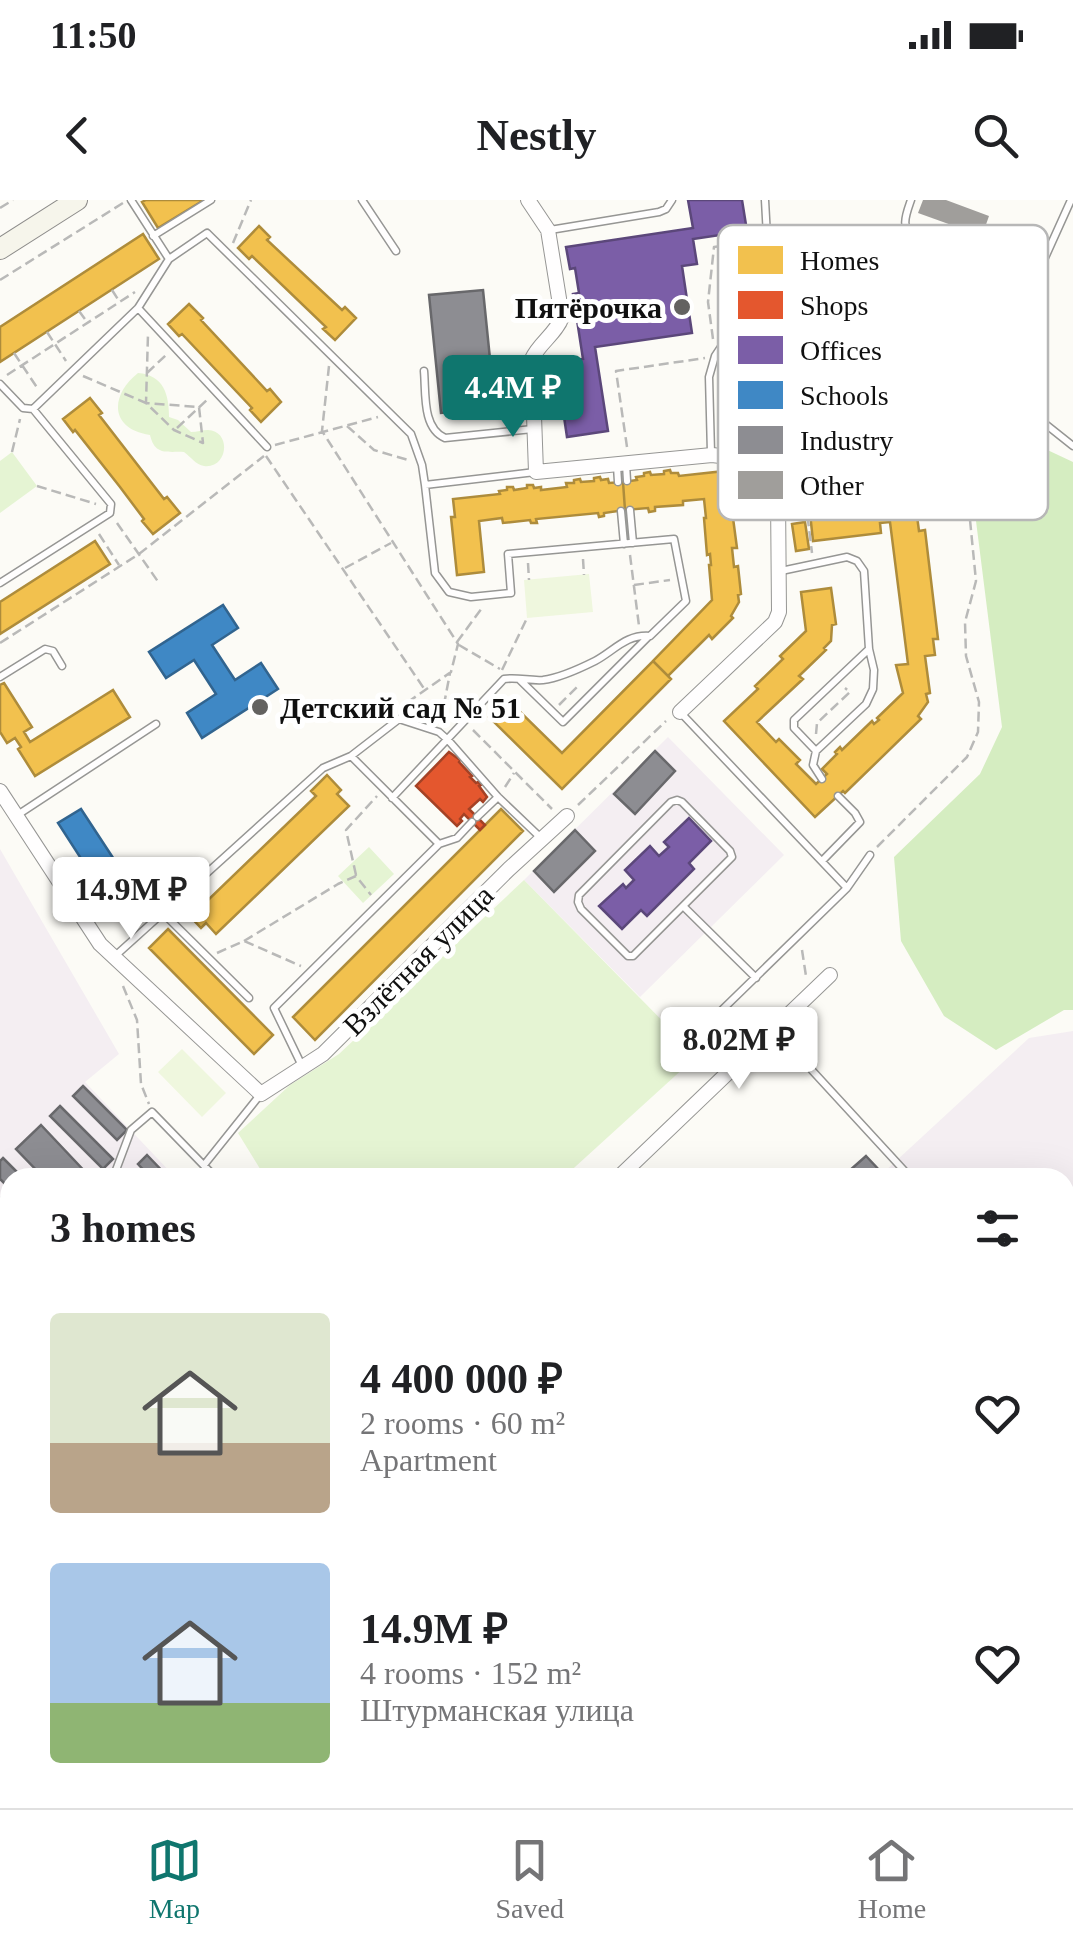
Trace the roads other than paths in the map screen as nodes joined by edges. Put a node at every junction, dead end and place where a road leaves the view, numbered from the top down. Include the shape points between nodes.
1 (77, 200) edge
2 (130, 200) edge
3 (211, 200) edge
4 (362, 200) edge
5 (528, 200) edge
6 (672, 200) edge
7 (765, 200) edge
8 (911, 200) edge
9 (1071, 200) edge
10 (767, 225) edge
11 (904, 225) edge
12 (548, 230) junction
13 (153, 236) junction
14 (0, 249) edge
15 (396, 251) dead end
16 (1048, 251) edge
17 (168, 259) junction
18 (138, 308) junction
19 (718, 353) edge
20 (424, 371) dead end
21 (0, 381) edge
22 (33, 408) junction
23 (1048, 426) edge
24 (534, 429) junction
25 (1073, 446) edge
26 (267, 452) road end
27 (712, 455) junction
28 (718, 456) edge
29 (624, 464) junction
30 (536, 472) junction
31 (623, 482) dead end
32 (424, 485) junction
33 (626, 510) dead end
34 (779, 520) edge
35 (628, 543) junction
36 (780, 572) junction
37 (0, 583) edge
38 (650, 636) junction
39 (869, 649) junction
40 (62, 666) dead end
41 (0, 677) edge
42 (517, 677) junction
43 (680, 712) joint
44 (156, 724) dead end
45 (448, 740) junction
46 (816, 751) junction
47 (351, 756) junction
48 (822, 779) dead end
49 (0, 791) edge
50 (838, 796) dead end
51 (498, 797) junction
52 (392, 798) junction
53 (16, 816) junction
54 (565, 817) road end
55 (543, 840) junction
56 (438, 844) junction
57 (870, 855) road end
58 (822, 861) junction
59 (72, 866) dead end
60 (56, 876) junction
61 (847, 888) junction
62 (684, 906) junction
63 (162, 912) junction
64 (114, 957) junction
65 (830, 976) dead end
66 (756, 978) junction
67 (249, 998) dead end
68 (774, 1029) junction
69 (686, 1046) dead end
70 (303, 1068) junction
71 (261, 1094) junction
72 (204, 1165) junction
73 (118, 1168) edge
74 (207, 1168) edge
75 (628, 1168) edge
76 (902, 1168) edge

1 - 14 street
2 - 13 lane
3 - 13 lane
4 - 15 lane
5 - 12 street
6 - 12 lane via 659,212
7 - 10 lane
8 - 11 lane
9 - 16 lane
12 - 24 street via 562,317 532,359
13 - 17 lane
17 - 18 lane
17 - 32 lane via 207,232 411,434
18 - 22 lane
18 - 26 lane
19 - 27 lane via 709,378
20 - 24 lane via 435,434
21 - 22 lane via 23,408
22 - 37 lane via 111,504 110,514
23 - 25 lane
24 - 30 street
27 - 28 street
27 - 29 street
29 - 30 street
29 - 31 lane
30 - 32 lane
32 - 35 lane via 435,573 449,592 511,593 508,554
33 - 35 lane
34 - 36 street
35 - 38 lane via 674,539 686,600
36 - 39 lane via 857,561 864,571
36 - 43 street via 774,622
38 - 42 lane via 624,641 546,680
38 - 42 lane via 563,722
39 - 46 lane via 873,689 866,704
39 - 46 lane via 794,720
40 - 41 lane via 45,649
42 - 45 lane via 504,679
43 - 58 lane
44 - 53 lane
45 - 47 lane via 399,719
45 - 51 lane
45 - 52 lane
46 - 48 lane via 813,765
47 - 52 lane
47 - 63 lane via 322,768
49 - 53 street
50 - 58 lane via 860,822
51 - 55 lane
51 - 56 lane via 456,838
52 - 56 lane
53 - 60 street
54 - 55 street, Взлётная улица
55 - 70 street, Взлётная улица
56 - 70 lane via 274,1008
57 - 61 lane
58 - 61 lane
59 - 60 lane
60 - 64 street
61 - 66 lane
62 - 62 lane via 732,857 677,800 578,902 628,956
62 - 66 lane
63 - 64 lane
63 - 67 lane
64 - 71 street
65 - 68 street
66 - 69 lane
68 - 75 street
68 - 76 lane
70 - 71 street, Взлётная улица
71 - 72 lane
72 - 73 lane via 152,1112 131,1130
72 - 74 lane

